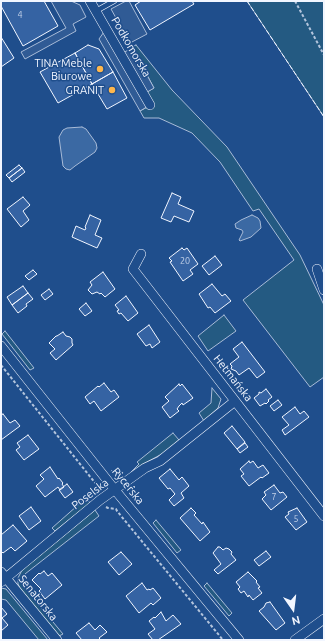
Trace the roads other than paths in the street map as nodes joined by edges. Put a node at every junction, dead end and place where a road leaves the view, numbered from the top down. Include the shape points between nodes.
1 (90, 1) edge
2 (114, 1) edge
3 (96, 11) junction
4 (150, 105) dead end
5 (141, 254) dead end
6 (317, 269) dead end
7 (324, 290) edge
8 (1, 346) edge
9 (235, 401) junction
10 (115, 490) junction
11 (324, 516) edge
12 (3, 577) edge
13 (324, 619) edge
14 (57, 640) edge
15 (239, 640) edge
16 (295, 640) edge

1 - 3 street, Podkomorska
2 - 3 lane
3 - 4 street, Podkomorska
5 - 9 street, Hetmańska via 133,269
6 - 7 street
8 - 10 street, Rycerska
9 - 10 street, Poselska via 160,461 144,468
9 - 11 street, Hetmańska
10 - 12 street, Poselska
10 - 15 street, Rycerska
12 - 14 street, Senatorska
13 - 16 street

